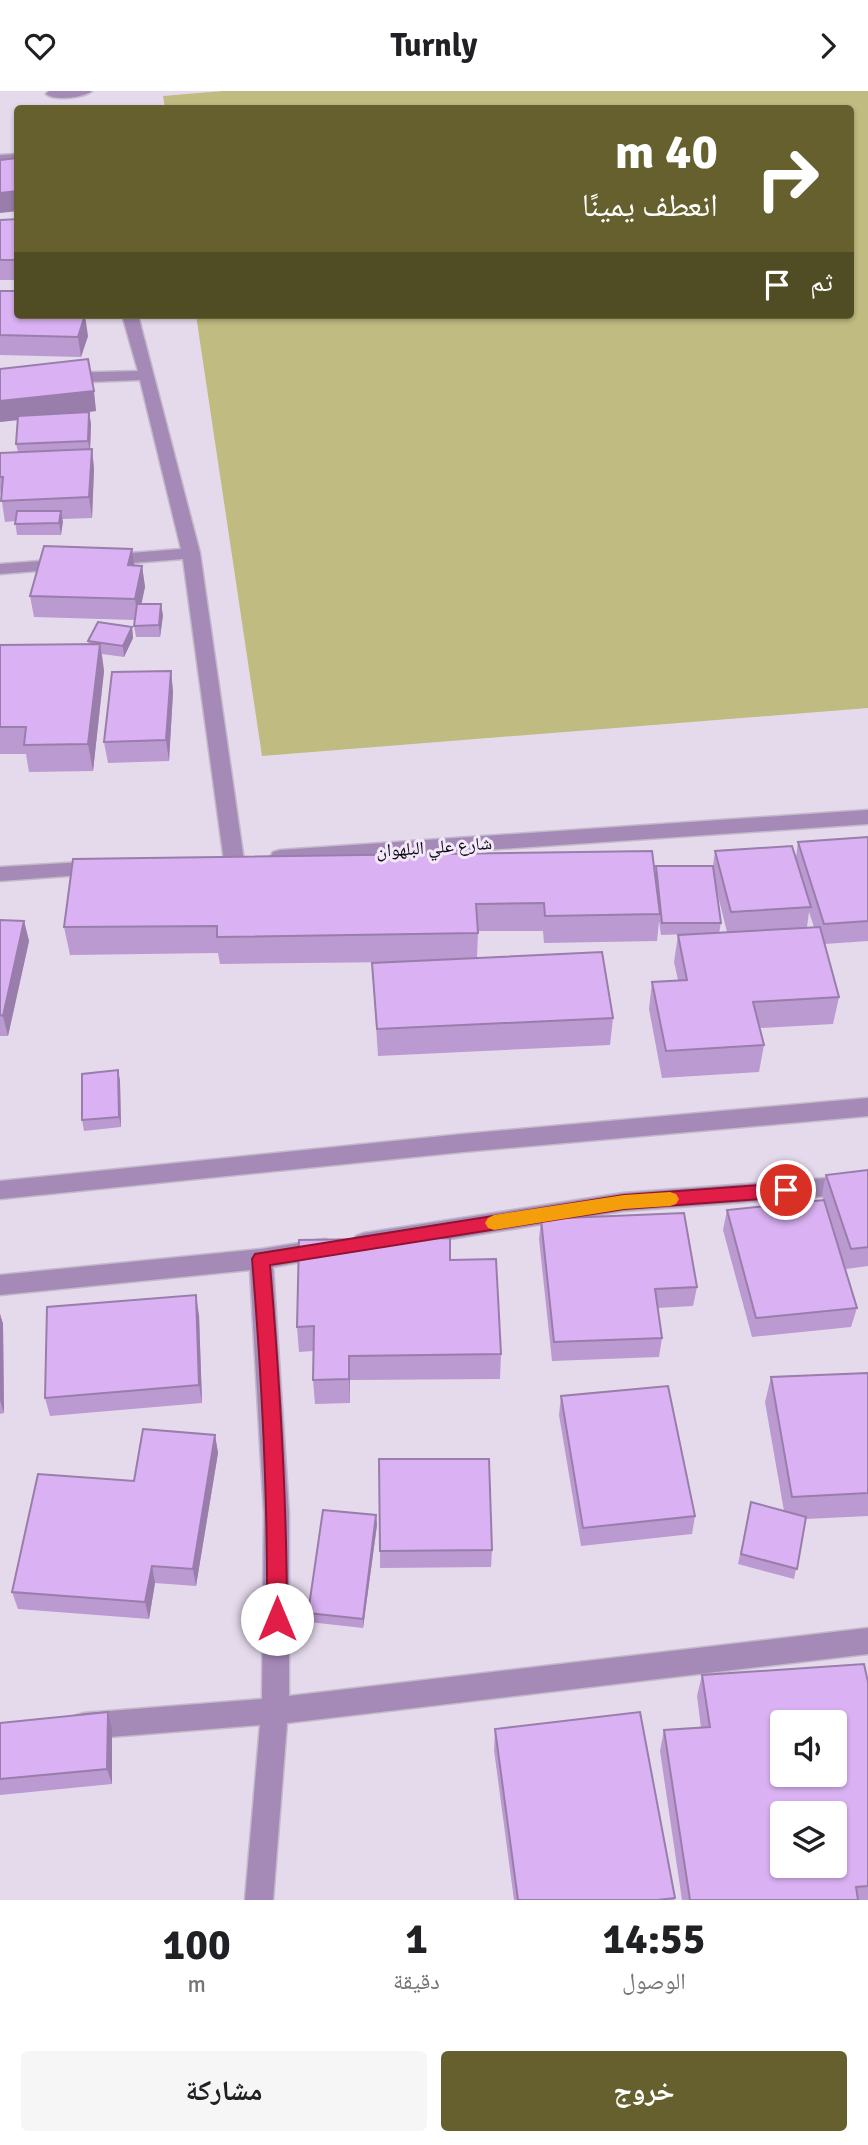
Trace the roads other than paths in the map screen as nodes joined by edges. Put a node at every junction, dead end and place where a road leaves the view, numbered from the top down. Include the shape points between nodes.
1 (85, 91) edge
2 (52, 93) edge
3 (131, 319) edge
4 (148, 375) junction
5 (40, 379) edge
6 (191, 553) junction
7 (0, 569) edge
8 (868, 817) edge
9 (124, 867) edge
10 (0, 874) edge
11 (868, 1107) edge
12 (868, 1184) edge
13 (0, 1190) edge
14 (261, 1259) junction
15 (0, 1285) edge
16 (868, 1641) edge
17 (273, 1711) junction
18 (55, 1728) edge
19 (259, 1900) edge

1 - 2 street
3 - 4 street
4 - 5 street
4 - 6 street
6 - 7 street
6 - 8 street, شارع علي البلهوان via 241,860
9 - 10 street
11 - 13 street
12 - 14 street via 624,1202
14 - 15 street
14 - 17 street via 278,1543
16 - 17 street
17 - 18 street
17 - 19 street

